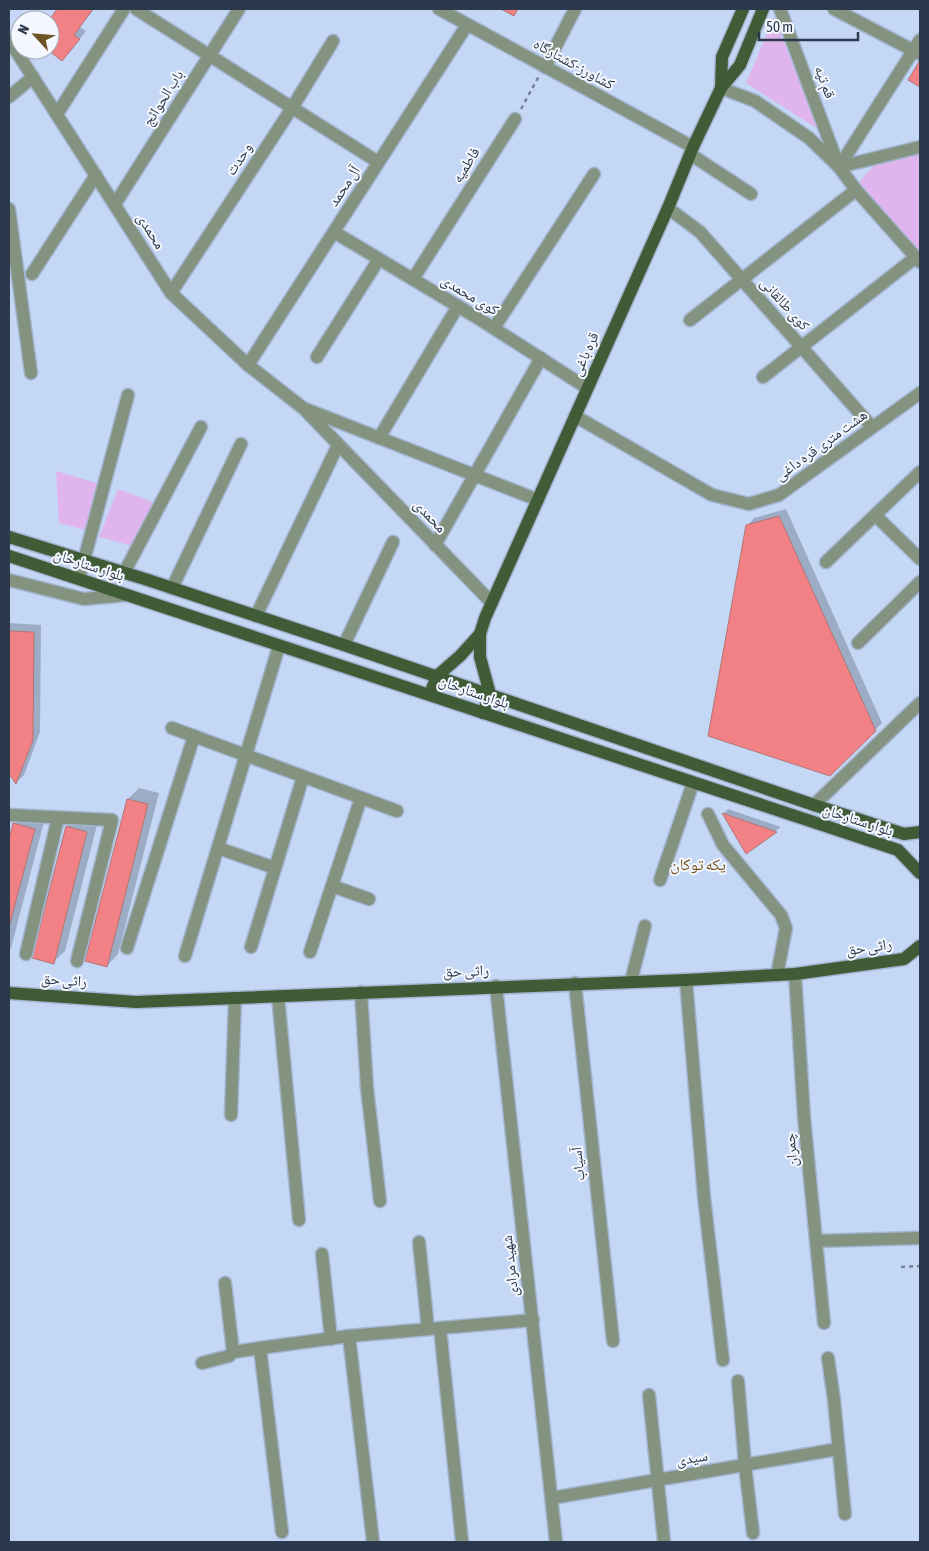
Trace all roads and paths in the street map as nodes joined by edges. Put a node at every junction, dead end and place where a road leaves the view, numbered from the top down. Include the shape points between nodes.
1 (124, 9) edge
2 (136, 9) edge
3 (239, 9) edge
4 (439, 9) edge
5 (576, 9) edge
6 (743, 9) edge
7 (763, 9) edge
8 (780, 9) edge
9 (834, 9) edge
10 (467, 24) junction
11 (9, 40) edge
12 (333, 41) dead end
13 (918, 48) edge
14 (209, 55) junction
15 (545, 67) junction
16 (33, 77) junction
17 (721, 88) junction
18 (9, 97) edge
19 (292, 108) junction
20 (57, 114) junction
21 (515, 119) joint
22 (920, 147) edge
23 (692, 151) junction
24 (378, 162) junction
25 (839, 167) junction
26 (594, 174) dead end
27 (96, 175) junction
28 (856, 190) junction
29 (751, 194) dead end
30 (115, 204) junction
31 (668, 208) junction
32 (9, 209) edge
33 (334, 232) junction
34 (379, 259) junction
35 (918, 260) edge
36 (32, 274) dead end
37 (413, 279) junction
38 (742, 280) junction
39 (171, 293) junction
40 (458, 306) junction
41 (690, 320) dead end
42 (494, 328) junction
43 (802, 347) junction
44 (317, 357) dead end
45 (541, 358) junction
46 (248, 365) junction
47 (31, 373) dead end
48 (763, 378) dead end
49 (587, 388) junction
50 (920, 393) edge
51 (128, 395) dead end
52 (302, 408) junction
53 (575, 416) junction
54 (201, 427) dead end
55 (872, 427) junction
56 (380, 438) junction
57 (241, 444) dead end
58 (338, 445) junction
59 (920, 472) edge
60 (474, 475) junction
61 (538, 500) junction
62 (876, 516) junction
63 (9, 537) edge
64 (393, 542) dead end
65 (435, 545) junction
66 (9, 556) edge
67 (920, 559) edge
68 (84, 560) junction
69 (826, 562) dead end
70 (124, 573) junction
71 (79, 579) junction
72 (9, 580) edge
73 (920, 582) edge
74 (172, 588) junction
75 (126, 595) junction
76 (492, 604) junction
77 (256, 616) junction
78 (480, 634) junction
79 (858, 642) dead end
80 (344, 645) junction
81 (279, 646) junction
82 (436, 676) junction
83 (430, 694) junction
84 (490, 694) junction
85 (920, 703) edge
86 (483, 713) junction
87 (172, 728) dead end
88 (194, 736) junction
89 (245, 755) junction
90 (303, 776) junction
91 (694, 783) junction
92 (361, 798) junction
93 (814, 805) junction
94 (397, 811) dead end
95 (708, 814) dead end
96 (9, 815) edge
97 (58, 818) junction
98 (920, 832) edge
99 (218, 848) junction
100 (275, 868) junction
101 (920, 873) edge
102 (660, 880) dead end
103 (332, 886) junction
104 (369, 899) dead end
105 (645, 926) dead end
106 (920, 946) edge
107 (251, 947) dead end
108 (127, 948) dead end
109 (310, 952) dead end
110 (26, 954) dead end
111 (185, 956) dead end
112 (77, 961) dead end
113 (795, 974) junction
114 (777, 975) junction
115 (686, 980) junction
116 (631, 981) junction
117 (575, 983) junction
118 (496, 986) junction
119 (361, 992) junction
120 (9, 993) edge
121 (278, 996) junction
122 (235, 998) junction
123 (230, 1115) dead end
124 (380, 1202) dead end
125 (299, 1220) dead end
126 (920, 1238) edge
127 (816, 1241) junction
128 (418, 1242) dead end
129 (322, 1254) dead end
130 (920, 1266) edge
131 (902, 1267) dead end
132 (225, 1283) dead end
133 (533, 1320) junction
134 (824, 1323) dead end
135 (434, 1329) junction
136 (350, 1336) junction
137 (331, 1339) junction
138 (613, 1341) dead end
139 (260, 1348) junction
140 (233, 1352) junction
141 (828, 1358) dead end
142 (723, 1360) dead end
143 (202, 1363) dead end
144 (738, 1381) dead end
145 (649, 1395) dead end
146 (838, 1449) junction
147 (745, 1465) junction
148 (657, 1480) junction
149 (552, 1498) junction
150 (845, 1514) dead end
151 (282, 1532) dead end
152 (753, 1533) dead end
153 (373, 1542) edge
154 (462, 1542) edge
155 (556, 1542) edge
156 (664, 1542) edge

1 - 20 street
2 - 14 street
3 - 14 street, باب الحوائج
4 - 10 street, کشاورز-کشتارگاه
5 - 15 street
6 - 17 main road via 722,57
7 - 17 main road via 740,65
8 - 25 street, قم تپه
9 - 13 street
10 - 15 street, کشاورز-کشتارگاه
10 - 24 street, آل محمد
11 - 16 street, محمدی
12 - 19 street, وحدت
13 - 25 street
14 - 19 street
14 - 30 street, باب الحوائج
15 - 21 path
15 - 23 street, کشاورز-کشتارگاه
16 - 18 street
16 - 20 street, محمدی
17 - 23 main road, قره باغی
17 - 25 street, قم تپه via 756,101 810,138
19 - 24 street
19 - 39 street, وحدت
20 - 27 street, محمدی
21 - 37 street, فاطمیه
22 - 25 street
23 - 29 street, کشاورز-کشتارگاه
23 - 31 main road, قره باغی
24 - 33 street, آل محمد
25 - 28 street, قم تپه
26 - 42 street
27 - 30 street, محمدی
27 - 36 street
28 - 35 street, قم تپه
28 - 38 street
30 - 39 street, محمدی
31 - 38 street, کوی طالقانی via 700,232
31 - 49 main road, قره باغی
32 - 47 street
33 - 34 street, کوی محمدی
33 - 46 street, آل محمد
34 - 37 street, کوی محمدی
34 - 44 street
35 - 43 street
37 - 40 street, کوی محمدی
38 - 41 street
38 - 43 street, کوی طالقانی
39 - 46 street, محمدی
40 - 42 street, کوی محمدی
40 - 56 street
42 - 45 street, کوی محمدی
43 - 48 street
43 - 55 street, کوی طالقانی
45 - 49 street, کوی محمدی
45 - 60 street
46 - 52 street, محمدی
49 - 53 main road, قره باغی
50 - 55 street, هشت متری قره داغی
51 - 68 street
52 - 56 street, محمدی
52 - 58 street, محمدی
53 - 55 street, هشت متری قره داغی via 712,495 749,504 779,495
53 - 61 main road, قره باغی
54 - 70 street
56 - 60 street, محمدی
57 - 74 street
58 - 65 street, محمدی
58 - 77 street
59 - 62 street
60 - 61 street, محمدی
60 - 65 street
61 - 76 main road, قره باغی
62 - 67 street
62 - 69 street
63 - 68 main road, بلوار ستارخان
64 - 80 street
65 - 76 street, محمدی
66 - 71 main road, بلوار ستارخان
68 - 70 main road, بلوار ستارخان
68 - 71 street
70 - 74 main road, بلوار ستارخان
71 - 75 main road, بلوار ستارخان
72 - 75 street via 84,599
73 - 79 street
74 - 77 main road, بلوار ستارخان
75 - 81 main road, بلوار ستارخان
76 - 78 main road, قره باغی
77 - 80 main road, بلوار ستارخان
78 - 82 main road, قره باغی
78 - 84 main road, قره باغی via 480,657
80 - 82 main road, بلوار ستارخان
81 - 83 main road, بلوار ستارخان
81 - 89 street
82 - 83 main road
82 - 84 main road, بلوار ستارخان
83 - 86 main road, بلوار ستارخان
84 - 86 main road
84 - 93 main road, بلوار ستارخان
85 - 93 street
86 - 91 main road, بلوار ستارخان
87 - 88 street
88 - 89 street
88 - 108 street
89 - 90 street
89 - 99 street
90 - 92 street
90 - 100 street
91 - 101 main road, بلوار ستارخان via 898,850
91 - 102 street
92 - 94 street
92 - 103 street
93 - 98 main road, بلوار ستارخان via 904,834
95 - 114 street via 723,845 781,915 786,928
96 - 97 street
97 - 110 street
97 - 112 street via 112,820
99 - 100 street
99 - 111 street
100 - 107 street
103 - 104 street
103 - 109 street
105 - 116 street
106 - 113 main road, راثی حق via 904,959
113 - 114 main road, راثی حق
113 - 127 street, چمران
114 - 115 main road, راثی حق
115 - 116 main road, راثی حق
115 - 142 street via 704,1197
116 - 117 main road, راثی حق
117 - 118 main road, راثی حق
117 - 138 street, آسیاب
118 - 119 main road, راثی حق
118 - 133 street, شهید مرادی
119 - 121 main road, راثی حق
119 - 124 street via 367,1088
120 - 122 main road, راثی حق via 136,1002
121 - 122 main road, راثی حق
121 - 125 street
122 - 123 street
126 - 127 street
127 - 134 street, چمران
128 - 135 street
129 - 137 street
130 - 131 path
132 - 140 street
133 - 135 street
133 - 149 street, شهید مرادی
135 - 136 street
135 - 154 street
136 - 137 street
136 - 153 street
137 - 139 street
139 - 140 street
139 - 151 street
140 - 143 street
141 - 146 street
144 - 147 street
145 - 148 street
146 - 147 street, سیدی
146 - 150 street
147 - 148 street, سیدی
147 - 152 street
148 - 149 street, سیدی
148 - 156 street
149 - 155 street, شهید مرادی

